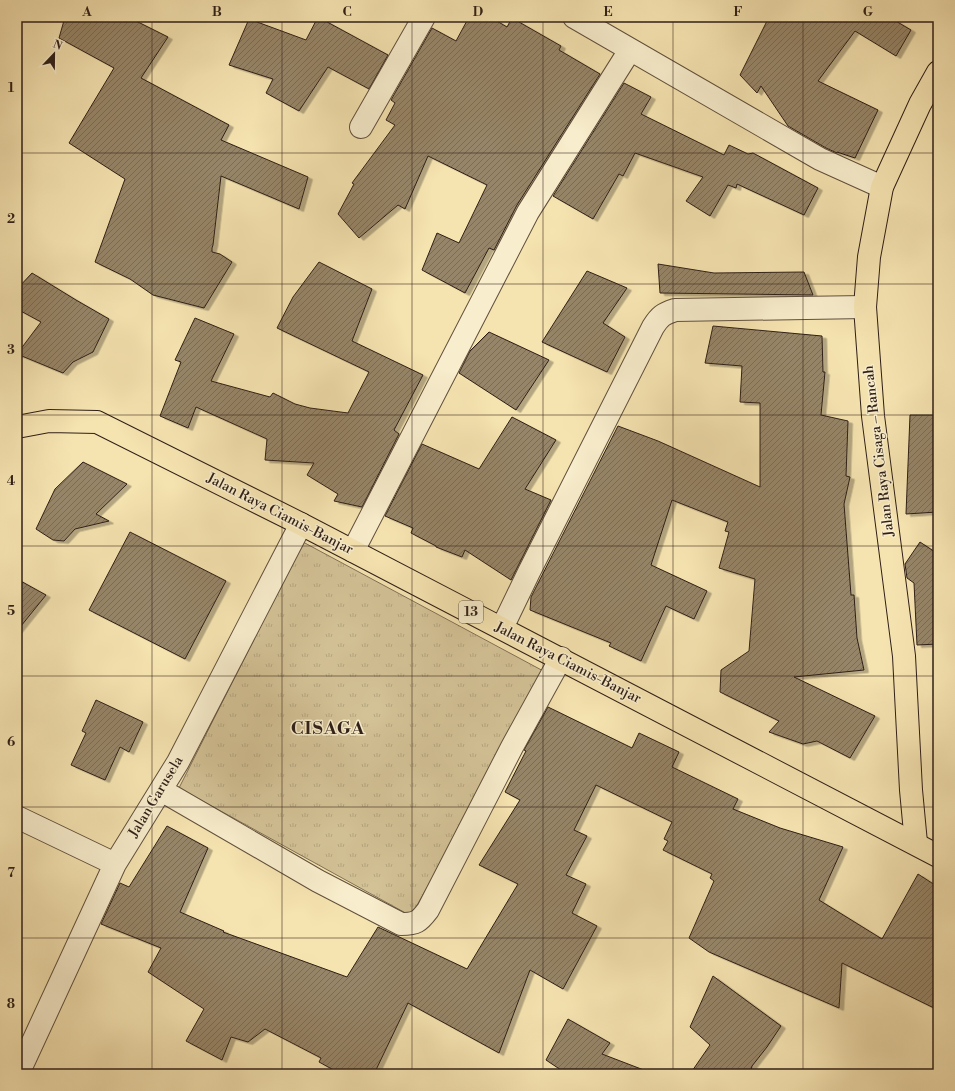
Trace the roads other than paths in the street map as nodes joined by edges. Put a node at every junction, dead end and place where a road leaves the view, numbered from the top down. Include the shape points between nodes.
1 (424, 17) edge
2 (574, 17) edge
3 (630, 50) junction
4 (938, 72) edge
5 (361, 127) dead end
6 (882, 186) junction
7 (865, 307) junction
8 (17, 427) edge
9 (301, 524) junction
10 (353, 551) junction
11 (502, 628) junction
12 (561, 658) junction
13 (161, 790) junction
14 (17, 817) edge
15 (916, 843) junction
16 (938, 856) edge
17 (115, 864) junction
18 (18, 1074) edge

1 - 5 street
2 - 3 street
3 - 6 street via 820,159
3 - 10 street via 528,212
4 - 6 main road, Jalan Raya Cisaga – Rancah via 920,104
6 - 7 main road, Jalan Raya Cisaga – Rancah via 869,257
7 - 11 street via 675,310 659,318 528,572
7 - 15 main road, Jalan Raya Cisaga – Rancah via 873,416 904,656
8 - 9 main road, Jalan Raya Ciamis-Banjar / 13 via 48,421 97,422
9 - 10 main road, Jalan Raya Ciamis-Banjar / 13
9 - 13 street, Jalan Garusela via 178,762
10 - 11 main road, Jalan Raya Ciamis-Banjar / 13
11 - 12 main road, Jalan Raya Ciamis-Banjar / 13
12 - 13 street via 428,910 419,922 401,924 318,881
12 - 15 main road, Jalan Raya Ciamis-Banjar / 13
13 - 17 street, Jalan Garusela
14 - 17 street
15 - 16 main road, Jalan Raya Ciamis-Banjar / 13
17 - 18 street, Jalan Garusela

